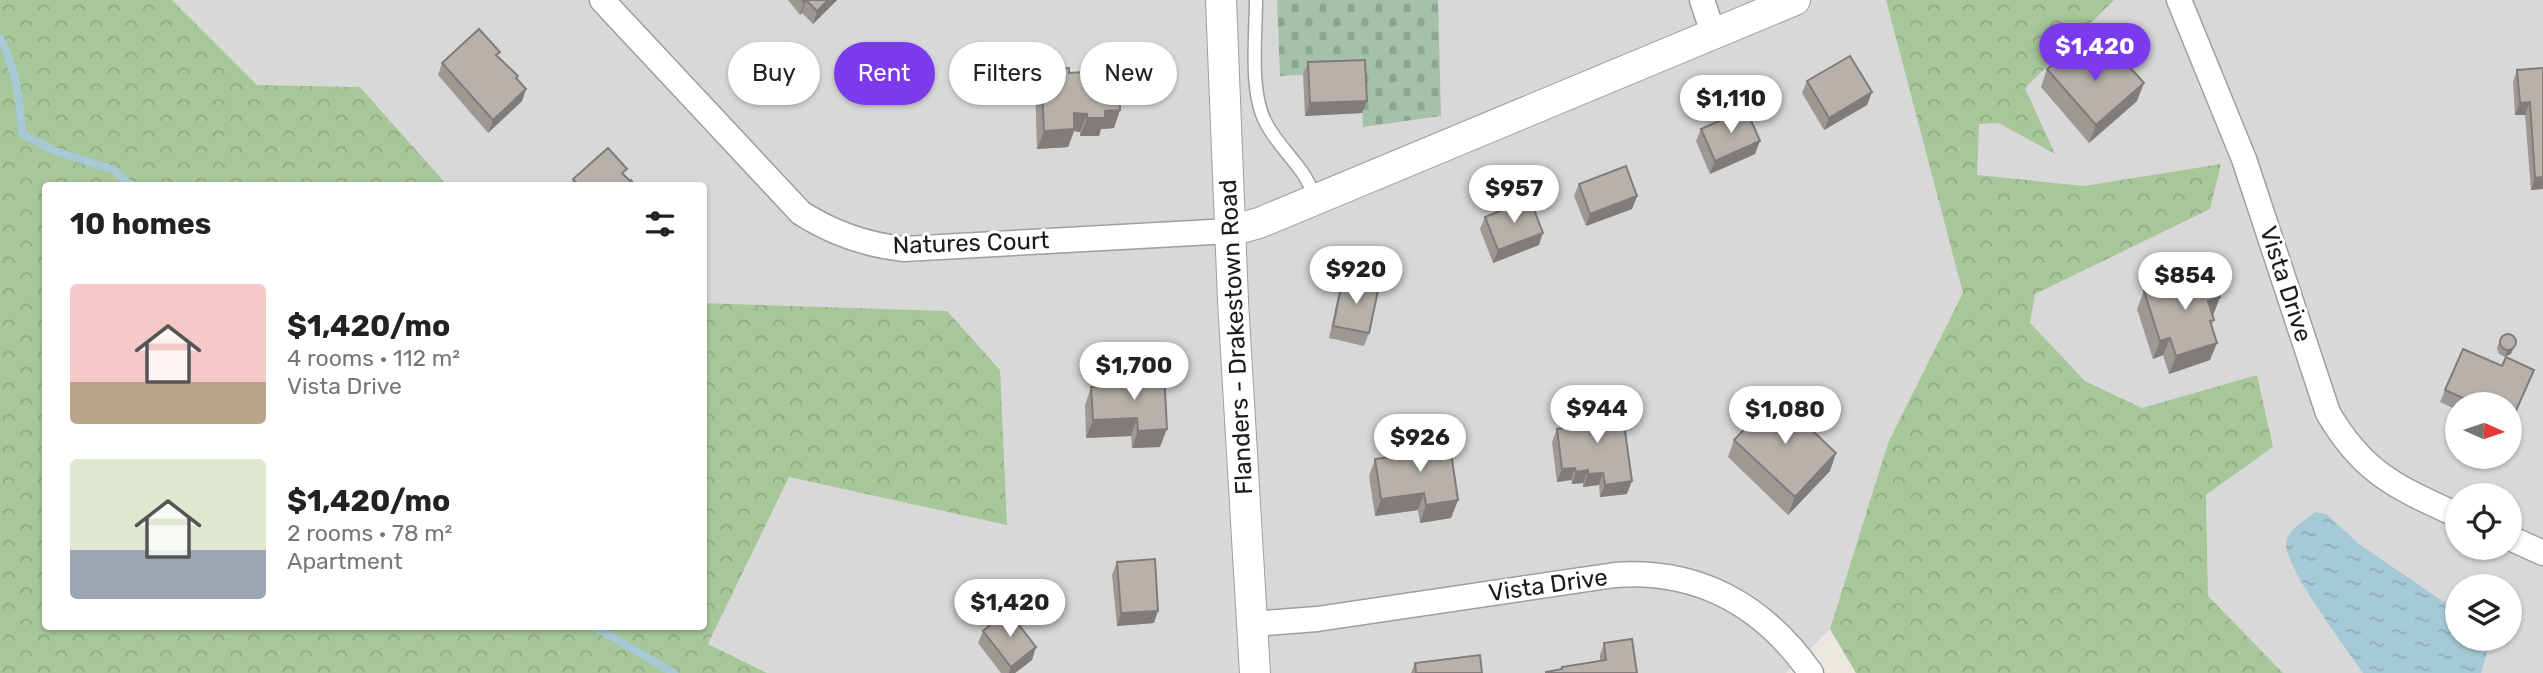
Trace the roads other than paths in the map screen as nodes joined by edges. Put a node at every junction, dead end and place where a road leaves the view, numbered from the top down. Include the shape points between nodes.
1 (602, 0) edge
2 (1221, 0) edge
3 (1256, 0) edge
4 (1702, 0) edge
5 (1795, 0) edge
6 (2179, 0) edge
7 (1713, 33) junction
8 (1315, 200) junction
9 (1230, 231) junction
10 (2445, 509) edge
11 (2522, 543) edge
12 (2543, 553) edge
13 (1252, 624) junction
14 (1255, 673) edge
15 (1811, 673) edge

1 - 9 street, Natures Court via 802,213 836,233 873,246 904,249
2 - 9 street, Flanders - Drakestown Road
3 - 8 lane via 1260,107 1266,124 1312,184
4 - 7 street
5 - 7 street
6 - 10 street, Vista Drive via 2244,159 2328,413 2343,439 2384,479
7 - 8 street
8 - 9 street
9 - 13 street, Flanders - Drakestown Road
11 - 12 street
13 - 14 street, Flanders - Drakestown Road
13 - 15 street, Vista Drive via 1317,619 1615,575 1661,575 1715,590 1747,608 1787,641

